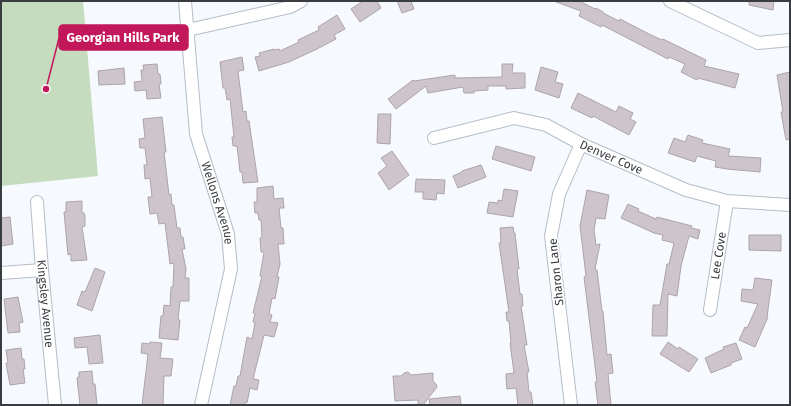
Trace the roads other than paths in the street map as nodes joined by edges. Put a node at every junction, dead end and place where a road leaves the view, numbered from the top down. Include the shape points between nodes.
1 (185, 1) edge
2 (301, 1) edge
3 (670, 1) edge
4 (188, 30) junction
5 (790, 40) edge
6 (90, 41) dead end
7 (434, 138) dead end
8 (581, 144) junction
9 (727, 201) junction
10 (37, 202) dead end
11 (790, 205) edge
12 (42, 270) junction
13 (1, 273) edge
14 (710, 310) dead end
15 (55, 405) edge
16 (201, 405) edge
17 (571, 405) edge

1 - 4 street, Wellons Avenue
2 - 4 street via 290,7
3 - 5 street via 758,43
4 - 6 street
4 - 16 street, Wellons Avenue via 196,134 228,234 231,269
7 - 8 street, Denver Cove via 514,118 546,125
8 - 9 street, Denver Cove via 686,190
8 - 17 street, Sharon Lane via 559,194 551,236
9 - 11 street, Denver Cove
9 - 14 street, Lee Cove
10 - 12 street, Kingsley Avenue
12 - 13 street
12 - 15 street, Kingsley Avenue

